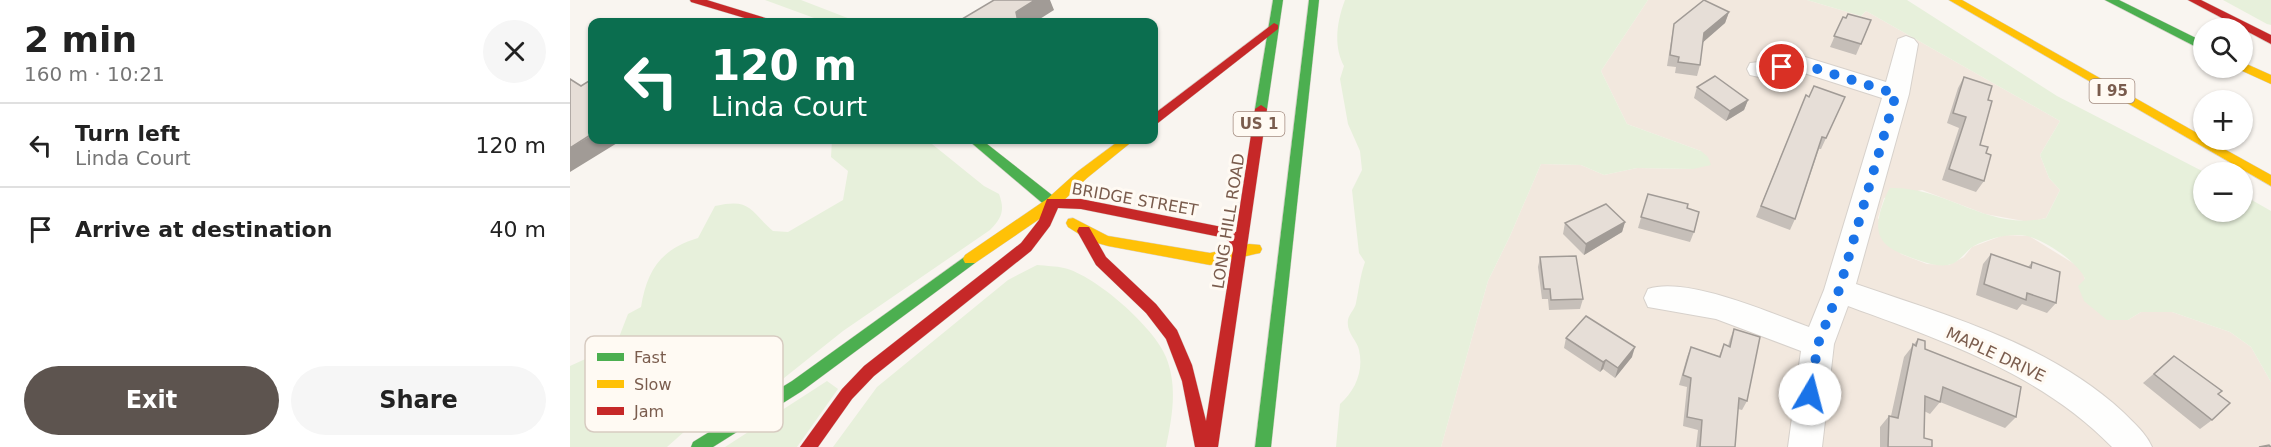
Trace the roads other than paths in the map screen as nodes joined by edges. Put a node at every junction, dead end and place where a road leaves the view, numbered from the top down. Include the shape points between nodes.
1 (695, 0) edge
2 (1278, 0) edge
3 (1314, 0) edge
4 (1954, 0) edge
5 (2110, 0) edge
6 (2129, 0) edge
7 (2193, 0) edge
8 (755, 18) edge
9 (1274, 27) junction
10 (2193, 32) edge
11 (2271, 40) edge
12 (2193, 42) edge
13 (1906, 44) dead end
14 (2253, 61) edge
15 (1759, 69) dead end
16 (2271, 70) edge
17 (2253, 71) edge
18 (2271, 80) edge
19 (1896, 94) junction
20 (1158, 117) edge
21 (979, 144) edge
22 (1123, 144) edge
23 (2271, 182) edge
24 (1052, 203) junction
25 (1084, 231) junction
26 (1286, 248) junction
27 (1240, 249) junction
28 (1839, 290) junction
29 (1659, 298) dead end
30 (1818, 344) junction
31 (783, 395) edge
32 (723, 432) edge
33 (699, 447) edge
34 (808, 447) edge
35 (1203, 447) edge
36 (1210, 447) edge
37 (1263, 447) edge
38 (1805, 447) edge
39 (2135, 447) edge

1 - 8 main road
2 - 9 main road, LONG HILL ROAD / US 1
3 - 26 main road, US 1
4 - 23 main road, I 95
5 - 12 main road
6 - 10 main road
7 - 11 main road
9 - 20 main road
9 - 27 main road, LONG HILL ROAD / US 1
13 - 19 street
14 - 16 main road
15 - 19 street via 1805,65
17 - 18 main road
19 - 28 street
21 - 24 main road, BRIDGE STREET
22 - 24 main road
24 - 25 main road, BRIDGE STREET
24 - 27 main road, BRIDGE STREET via 1081,204 1222,232 1234,237
24 - 31 main road via 1000,236
24 - 34 main road via 1045,222 1026,247 869,371
25 - 27 main road, BRIDGE STREET via 1108,241 1218,260
25 - 35 main road via 1106,270 1167,328 1182,359
26 - 27 main road, BRIDGE STREET
26 - 37 main road, US 1
27 - 36 main road, LONG HILL ROAD / US 1
28 - 30 street
28 - 39 street, MAPLE DRIVE via 1951,332 2041,374 2088,403
29 - 30 street via 1718,307
30 - 38 street
32 - 33 main road

